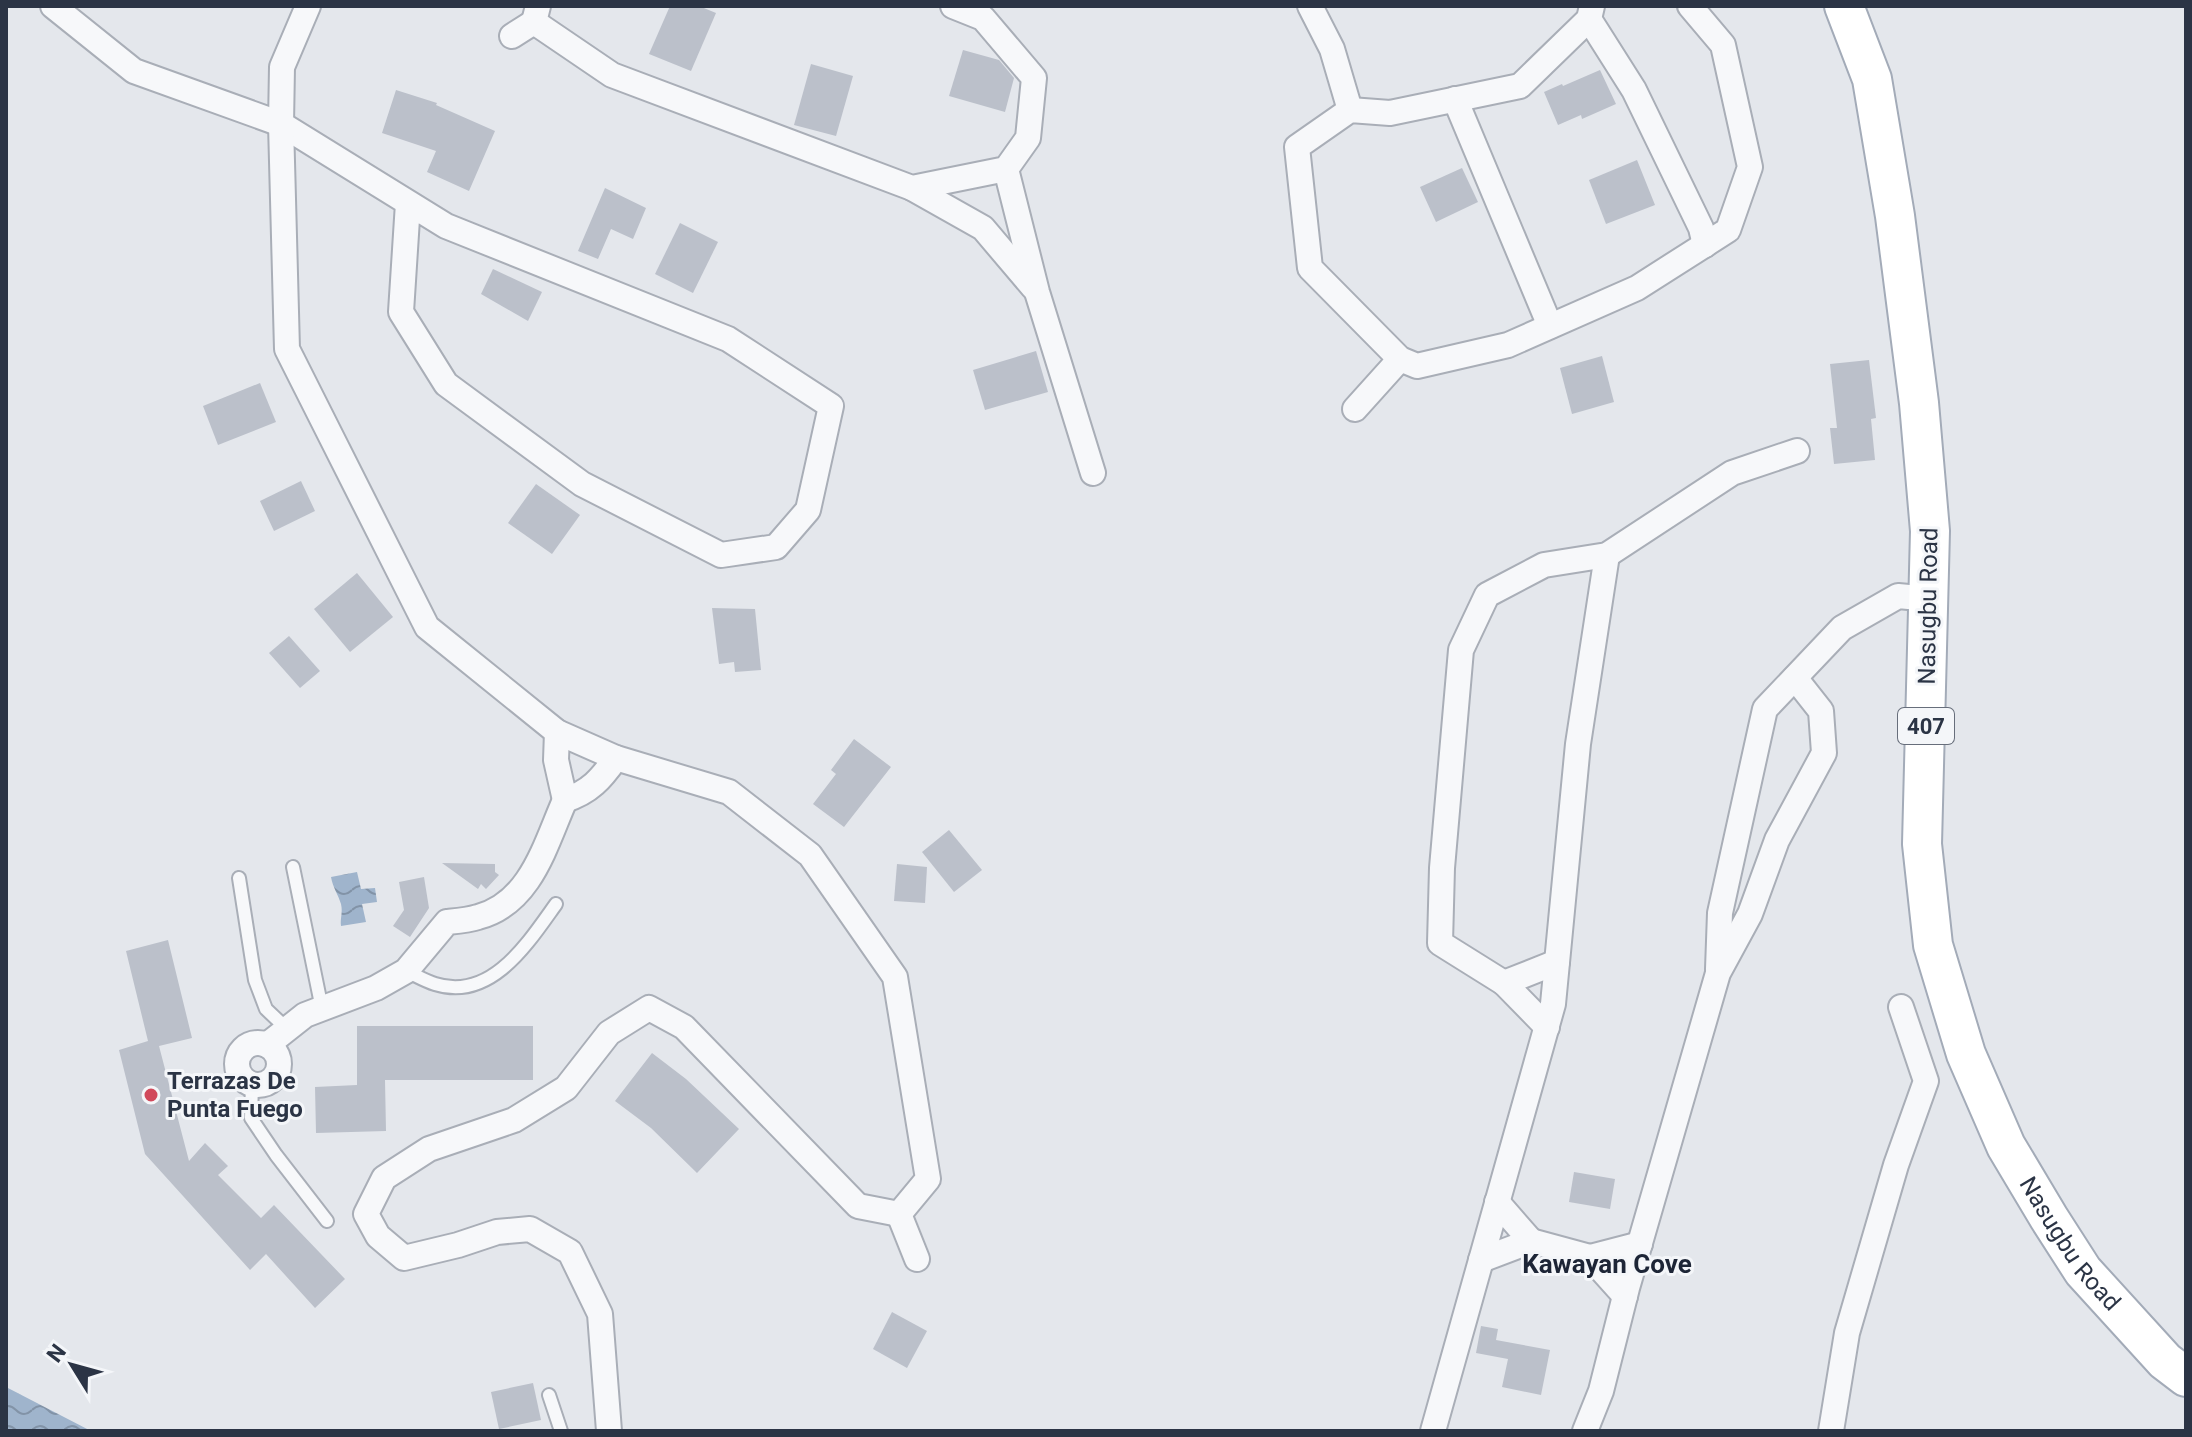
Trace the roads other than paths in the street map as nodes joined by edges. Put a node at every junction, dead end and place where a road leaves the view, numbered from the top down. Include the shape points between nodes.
1 (53, 6) edge
2 (308, 6) edge
3 (953, 6) edge
4 (1310, 6) edge
5 (1690, 6) edge
6 (1844, 6) edge
7 (1590, 13) edge
8 (536, 14) edge
9 (512, 36) dead end
10 (1455, 99) junction
11 (1350, 110) junction
12 (281, 124) junction
13 (1006, 169) junction
14 (912, 188) junction
15 (408, 203) junction
16 (1705, 245) junction
17 (1037, 292) junction
18 (1550, 326) junction
19 (1400, 359) junction
20 (1355, 409) dead end
21 (1797, 451) dead end
22 (1093, 473) dead end
23 (1607, 555) junction
24 (1930, 599) junction
25 (1795, 678) junction
26 (557, 732) junction
27 (616, 758) junction
28 (565, 800) junction
29 (1737, 834) junction
30 (1777, 840) junction
31 (293, 867) dead end
32 (239, 878) dead end
33 (556, 904) dead end
34 (1557, 962) junction
35 (406, 971) junction
36 (1718, 973) junction
37 (1504, 983) junction
38 (1901, 1007) dead end
39 (322, 1009) junction
40 (1547, 1027) junction
41 (287, 1029) junction
42 (252, 1084) joint
43 (1497, 1202) junction
44 (899, 1214) junction
45 (327, 1221) dead end
46 (1531, 1241) junction
47 (1640, 1244) junction
48 (1590, 1257) junction
49 (917, 1259) dead end
50 (1481, 1260) junction
51 (1625, 1296) junction
52 (2186, 1377) edge
53 (1601, 1391) junction
54 (549, 1395) dead end
55 (561, 1431) edge
56 (609, 1431) edge
57 (1433, 1431) edge
58 (1585, 1431) edge
59 (1604, 1431) edge
60 (1831, 1431) edge

1 - 12 street via 134,71
2 - 12 street via 282,67
3 - 13 street via 983,18 1034,78 1028,138
4 - 11 street via 1332,49
5 - 16 street via 1723,45 1750,167 1728,230
6 - 24 main road, Nasugbu Road / 407 via 1872,79 1895,216 1922,432
7 - 10 street via 1520,86
7 - 16 street via 1634,90
8 - 9 street
8 - 14 street via 612,75
10 - 11 street via 1390,113
10 - 18 street
11 - 19 street via 1297,147 1310,268
12 - 15 street
12 - 26 street via 287,349 427,627
13 - 14 street
13 - 17 street
14 - 17 street via 983,228
15 - 15 street via 446,226 728,339 831,406 808,510 776,547 721,555 582,484 446,384 401,312
16 - 18 street via 1637,288
17 - 22 street
18 - 19 street via 1508,345 1417,366
19 - 20 street
21 - 23 street via 1732,473
23 - 34 street via 1578,744
23 - 37 street via 1544,565 1487,595 1461,650 1440,943
24 - 25 street via 1898,596 1842,628
24 - 52 main road, Nasugbu Road / 407 via 1922,844 1933,945 1966,1054 2006,1146 2083,1271
25 - 29 street via 1765,709
25 - 30 street via 1821,711 1824,753
26 - 27 street
26 - 28 street via 556,760
27 - 28 street via 594,786
27 - 44 street via 729,792 810,855 895,977 928,1179
28 - 35 street via 519,894 481,917 447,922
29 - 30 street
29 - 36 street via 1720,913
30 - 36 street via 1750,914
31 - 39 lane
32 - 41 lane via 255,980 266,1009
33 - 35 lane via 522,950 490,978 462,987 436,985
34 - 37 street
34 - 40 street
35 - 39 street
36 - 47 street
37 - 40 street
38 - 60 street via 1926,1081 1847,1333
39 - 41 street
40 - 43 street
41 - 42 street via 267,1045 276,1053 278,1070 269,1082
42 - 45 lane via 251,1118
43 - 46 street
43 - 50 street
44 - 49 street
44 - 56 street via 858,1206 684,1027 649,1008 609,1033 566,1088 514,1120 429,1149 384,1178 366,1214 378,1236 404,1258 497,1232 530,1229 570,1252 600,1314
46 - 48 street
46 - 50 street
47 - 48 street
47 - 51 street
48 - 51 street
50 - 57 street
51 - 53 street
53 - 58 street
53 - 59 street
54 - 55 lane

